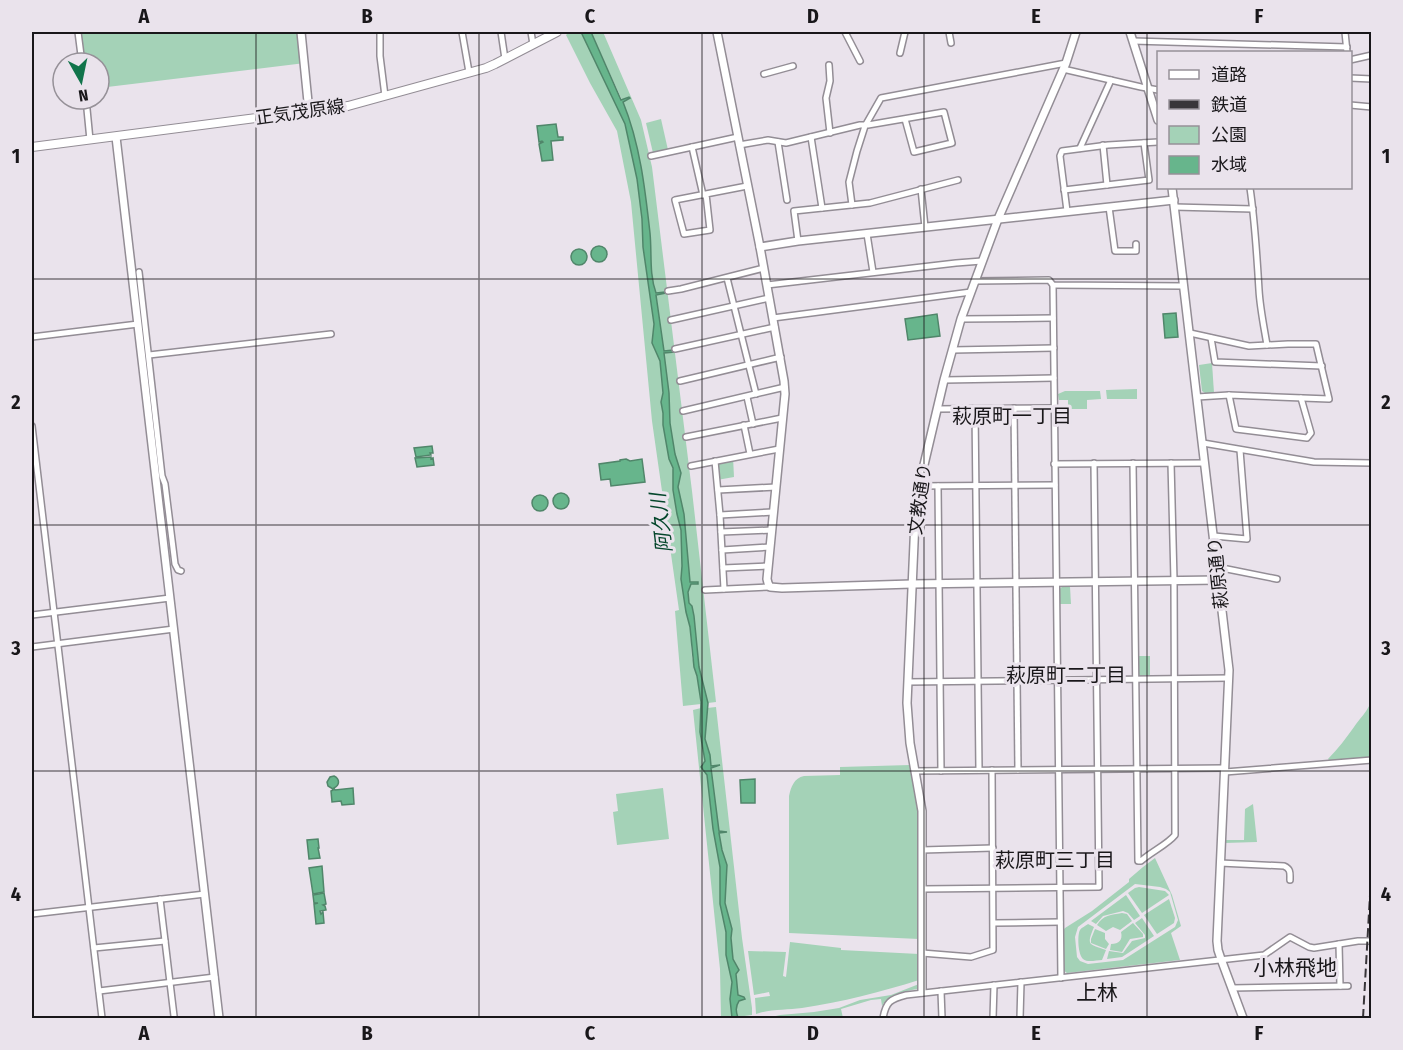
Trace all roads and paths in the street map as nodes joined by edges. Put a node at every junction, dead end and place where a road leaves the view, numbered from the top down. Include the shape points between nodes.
1 (78, 32) edge
2 (301, 32) edge
3 (380, 32) edge
4 (462, 32) edge
5 (501, 32) edge
6 (531, 32) edge
7 (557, 32) edge
8 (717, 32) edge
9 (845, 32) edge
10 (905, 32) edge
11 (949, 32) edge
12 (1076, 32) edge
13 (1131, 32) edge
14 (1345, 32) edge
15 (1134, 41) junction
16 (951, 43) dead end
17 (533, 44) junction
18 (1347, 50) edge
19 (80, 51) edge
20 (900, 53) dead end
21 (1371, 55) edge
22 (505, 59) junction
23 (1352, 60) edge
24 (860, 62) dead end
25 (829, 65) dead end
26 (793, 66) dead end
27 (1065, 66) junction
28 (469, 72) junction
29 (764, 74) dead end
30 (1352, 78) edge
31 (1371, 79) edge
32 (1111, 80) junction
33 (1149, 88) junction
34 (1157, 90) edge
35 (385, 96) junction
36 (1352, 105) edge
37 (1371, 107) edge
38 (87, 111) edge
39 (309, 112) junction
40 (1157, 116) edge
41 (905, 119) junction
42 (865, 126) junction
43 (830, 133) junction
44 (116, 137) junction
45 (738, 137) junction
46 (811, 137) junction
47 (90, 140) junction
48 (778, 142) junction
49 (1157, 142) edge
50 (1144, 143) junction
51 (739, 145) junction
52 (1102, 145) junction
53 (32, 147) edge
54 (693, 147) junction
55 (1080, 147) junction
56 (651, 156) dead end
57 (958, 180) dead end
58 (1107, 185) junction
59 (747, 186) junction
60 (921, 189) junction
61 (1172, 189) edge
62 (1250, 189) edge
63 (1064, 190) junction
64 (704, 194) junction
65 (787, 200) dead end
66 (1174, 203) junction
67 (852, 205) junction
68 (1109, 207) junction
69 (822, 208) junction
70 (1253, 209) junction
71 (1067, 211) junction
72 (998, 219) junction
73 (926, 227) junction
74 (867, 234) junction
75 (798, 241) junction
76 (1136, 244) dead end
77 (760, 247) junction
78 (982, 261) junction
79 (764, 268) junction
80 (139, 272) dead end
81 (873, 272) junction
82 (727, 278) junction
83 (975, 281) junction
84 (767, 285) junction
85 (1053, 285) junction
86 (1184, 286) junction
87 (668, 291) dead end
88 (971, 292) junction
89 (769, 297) junction
90 (734, 306) junction
91 (773, 318) junction
92 (1053, 318) junction
93 (961, 319) junction
94 (671, 320) dead end
95 (138, 324) junction
96 (775, 327) junction
97 (1190, 333) junction
98 (331, 334) dead end
99 (741, 335) junction
100 (32, 337) edge
101 (1211, 338) junction
102 (1267, 345) junction
103 (1053, 348) junction
104 (675, 350) dead end
105 (952, 350) junction
106 (149, 355) junction
107 (781, 357) junction
108 (749, 364) junction
109 (1322, 366) junction
110 (1054, 378) junction
111 (944, 380) junction
112 (680, 381) dead end
113 (785, 387) junction
114 (756, 394) junction
115 (1229, 395) junction
116 (747, 397) junction
117 (1197, 397) junction
118 (1301, 398) junction
119 (1014, 408) junction
120 (1054, 408) junction
121 (937, 409) junction
122 (975, 409) junction
123 (683, 411) dead end
124 (782, 418) junction
125 (753, 424) junction
126 (744, 425) junction
127 (32, 426) edge
128 (686, 437) dead end
129 (1203, 443) junction
130 (779, 449) junction
131 (1240, 450) junction
132 (750, 454) junction
133 (715, 461) junction
134 (1094, 463) junction
135 (1133, 463) junction
136 (1171, 463) junction
137 (1205, 463) junction
138 (1371, 463) edge
139 (1054, 464) junction
140 (691, 466) dead end
141 (1015, 485) junction
142 (1055, 485) junction
143 (920, 486) junction
144 (938, 486) junction
145 (976, 486) junction
146 (776, 487) junction
147 (718, 490) junction
148 (773, 512) junction
149 (720, 515) junction
150 (772, 530) junction
151 (721, 532) junction
152 (1214, 536) junction
153 (770, 547) junction
154 (722, 550) junction
155 (768, 566) junction
156 (1217, 567) junction
157 (723, 568) junction
158 (182, 571) dead end
159 (1277, 579) dead end
160 (1174, 580) junction
161 (1219, 580) junction
162 (1135, 581) junction
163 (1056, 582) junction
164 (1096, 582) junction
165 (939, 583) junction
166 (978, 583) junction
167 (1016, 583) junction
168 (912, 584) junction
169 (770, 587) junction
170 (724, 589) junction
171 (705, 590) dead end
172 (170, 598) junction
173 (53, 612) junction
174 (32, 615) edge
175 (174, 629) junction
176 (57, 644) junction
177 (32, 647) edge
178 (1174, 678) junction
179 (1229, 678) junction
180 (1096, 679) junction
181 (1135, 679) junction
182 (979, 680) junction
183 (1017, 680) junction
184 (1057, 680) junction
185 (940, 681) junction
186 (908, 682) junction
187 (1371, 760) edge
188 (1175, 768) junction
189 (1058, 769) junction
190 (1097, 769) junction
191 (1137, 769) junction
192 (979, 770) junction
193 (992, 770) junction
194 (1018, 770) junction
195 (1225, 770) junction
196 (915, 771) junction
197 (941, 771) junction
198 (993, 848) junction
199 (922, 850) junction
200 (1220, 863) junction
201 (1290, 880) dead end
202 (1059, 886) junction
203 (993, 887) junction
204 (922, 889) junction
205 (205, 894) junction
206 (160, 899) junction
207 (89, 908) junction
208 (32, 914) edge
209 (1059, 922) junction
210 (994, 923) junction
211 (165, 941) junction
212 (1371, 941) edge
213 (1339, 944) junction
214 (94, 948) junction
215 (922, 953) junction
216 (1221, 959) junction
217 (214, 977) junction
218 (1061, 978) junction
219 (1021, 982) junction
220 (170, 983) junction
221 (993, 985) junction
222 (1340, 986) junction
223 (1348, 986) dead end
224 (1232, 988) junction
225 (99, 991) junction
226 (941, 991) junction
227 (922, 992) junction
228 (174, 1016) dead end
229 (102, 1018) edge
230 (219, 1018) edge
231 (883, 1018) edge
232 (942, 1018) edge
233 (993, 1018) edge
234 (1020, 1018) edge
235 (1243, 1018) edge

1 - 19 street
2 - 39 street
3 - 35 street
4 - 28 street
5 - 22 street
6 - 17 street
7 - 17 main road, 正気茂原線
8 - 45 street
9 - 24 street
10 - 20 street
11 - 16 street
12 - 27 street, 文教通り
13 - 15 street
14 - 18 street
15 - 18 street
15 - 33 street
17 - 22 main road, 正気茂原線
21 - 23 street
22 - 28 main road, 正気茂原線
25 - 43 street via 826,98
26 - 29 street
27 - 32 street
27 - 42 street via 883,97
27 - 72 street, 文教通り
28 - 35 main road, 正気茂原線
30 - 31 street
32 - 33 street
32 - 55 street
33 - 34 street
33 - 40 street
35 - 39 main road, 正気茂原線
36 - 37 street
38 - 47 street
39 - 44 main road, 正気茂原線
41 - 41 street via 944,112 952,143 914,152
41 - 42 street
42 - 43 street
42 - 67 street via 849,182
43 - 46 street
44 - 47 main road, 正気茂原線
44 - 95 street
45 - 51 street
45 - 54 street
46 - 48 street
46 - 69 street
47 - 53 main road, 正気茂原線
48 - 51 street
48 - 65 street
49 - 50 street
50 - 52 street
50 - 58 street via 1149,180
51 - 59 street
52 - 55 street
52 - 58 street
54 - 56 street
54 - 64 street
55 - 63 street via 1060,153
57 - 60 street
58 - 63 street
59 - 64 street
59 - 77 street
60 - 67 street
60 - 73 street
61 - 66 street, 萩原通り
62 - 70 street
63 - 71 street
64 - 64 street via 675,200 684,234 710,230
66 - 68 street
66 - 70 street
66 - 86 street, 萩原通り
67 - 69 street
68 - 71 street
68 - 76 street via 1115,251 1136,251
69 - 75 street via 794,211
70 - 102 street
71 - 72 street
72 - 73 street
72 - 78 street, 文教通り
73 - 74 street
74 - 75 street
74 - 81 street
75 - 77 street
77 - 79 street
78 - 81 street
78 - 83 street, 文教通り
79 - 82 street
79 - 84 street
80 - 106 street
81 - 84 street
82 - 87 street
82 - 90 street
83 - 85 street via 1049,280
83 - 88 street, 文教通り
84 - 89 street
85 - 86 street
85 - 92 street
86 - 97 street, 萩原通り
88 - 91 street
88 - 93 street, 文教通り
89 - 90 street
89 - 91 street
90 - 94 street
90 - 99 street
91 - 96 street
92 - 93 street
92 - 103 street
93 - 105 street, 文教通り
95 - 100 street
95 - 172 street
96 - 99 street
96 - 107 street
97 - 101 street
97 - 117 street, 萩原通り
98 - 106 street
99 - 104 street
99 - 108 street
101 - 102 street via 1249,346
101 - 109 street via 1215,362
102 - 109 street via 1316,344
103 - 105 street
103 - 110 street
105 - 111 street, 文教通り
106 - 158 street via 175,564
107 - 108 street
107 - 113 street
108 - 112 street
108 - 114 street
109 - 118 street via 1329,399
110 - 111 street
110 - 120 street
111 - 121 street, 文教通り
113 - 114 street
113 - 124 street
114 - 116 street
115 - 117 street
115 - 118 street
115 - 118 street via 1236,429 1307,438 1311,433
116 - 123 street
116 - 125 street
117 - 129 street, 萩原通り
119 - 120 street
119 - 122 street
119 - 141 street
120 - 139 street
121 - 122 street
121 - 143 street, 文教通り
122 - 145 street
124 - 125 street
124 - 130 street
125 - 126 street
126 - 128 street
126 - 132 street
127 - 173 street
129 - 131 street
129 - 137 street, 萩原通り
130 - 132 street
130 - 146 street
131 - 138 street via 1314,462
131 - 152 street via 1247,539
132 - 133 street
133 - 140 street
133 - 147 street
134 - 135 street
134 - 139 street
134 - 164 street
135 - 136 street
135 - 162 street
136 - 137 street
136 - 160 street
137 - 152 street, 萩原通り
139 - 142 street
141 - 142 street
141 - 145 street
141 - 167 street
142 - 163 street
143 - 144 street
143 - 168 street, 文教通り
144 - 145 street
144 - 165 street
145 - 166 street
146 - 147 street
146 - 148 street
147 - 149 street
148 - 149 street
148 - 150 street
149 - 151 street
150 - 151 street
150 - 153 street
151 - 154 street
152 - 156 street, 萩原通り
153 - 154 street
153 - 155 street
154 - 157 street
155 - 157 street
155 - 169 street
156 - 159 street
156 - 161 street, 萩原通り
157 - 170 street
160 - 161 street
160 - 162 street
160 - 178 street
161 - 179 street, 萩原通り
162 - 164 street
162 - 181 street
163 - 164 street
163 - 167 street
163 - 184 street
164 - 180 street
165 - 166 street
165 - 168 street
165 - 185 street
166 - 167 street
166 - 182 street
167 - 183 street
168 - 169 street
168 - 186 street, 文教通り
169 - 170 street
170 - 171 street
172 - 173 street
172 - 175 street
173 - 174 street
173 - 176 street
175 - 176 street
175 - 205 street
176 - 177 street
176 - 207 street
178 - 179 street
178 - 181 street
178 - 188 street
179 - 195 street, 萩原通り
180 - 181 street
180 - 184 street
180 - 190 street
181 - 191 street
182 - 183 street
182 - 185 street
182 - 192 street
183 - 184 street
183 - 194 street
184 - 189 street
185 - 186 street
185 - 197 street
186 - 196 street, 文教通り
187 - 195 street
188 - 191 street
188 - 191 street via 1176,835 1142,861 1138,861
188 - 195 street
189 - 190 street
189 - 194 street
189 - 202 street
190 - 191 street
190 - 202 street via 1099,887
192 - 193 street
192 - 197 street
193 - 194 street
193 - 198 street
195 - 200 street, 萩原通り
196 - 197 street
196 - 199 street, 文教通り via 922,811
198 - 199 street
198 - 203 street
199 - 204 street, 文教通り
200 - 201 street via 1284,866 1290,872
200 - 216 street, 萩原通り via 1217,941
202 - 203 street
202 - 209 street
203 - 204 street
203 - 210 street
204 - 215 street, 文教通り
205 - 206 street
205 - 217 street
206 - 207 street
206 - 211 street
207 - 208 street
207 - 214 street
209 - 210 street
209 - 218 street
210 - 215 street via 993,950 971,957
211 - 214 street
211 - 220 street
212 - 213 street
213 - 216 street via 1309,947 1290,937 1264,955
213 - 222 street
214 - 225 street
215 - 227 street, 文教通り
216 - 218 street
216 - 224 street, 萩原通り
217 - 220 street
217 - 230 street
218 - 219 street
219 - 221 street
219 - 234 street
220 - 225 street
220 - 228 street
221 - 226 street
221 - 233 street
222 - 223 street
222 - 224 street
224 - 235 street, 萩原通り
225 - 229 street
226 - 227 street
226 - 232 street
227 - 231 street via 891,1000

